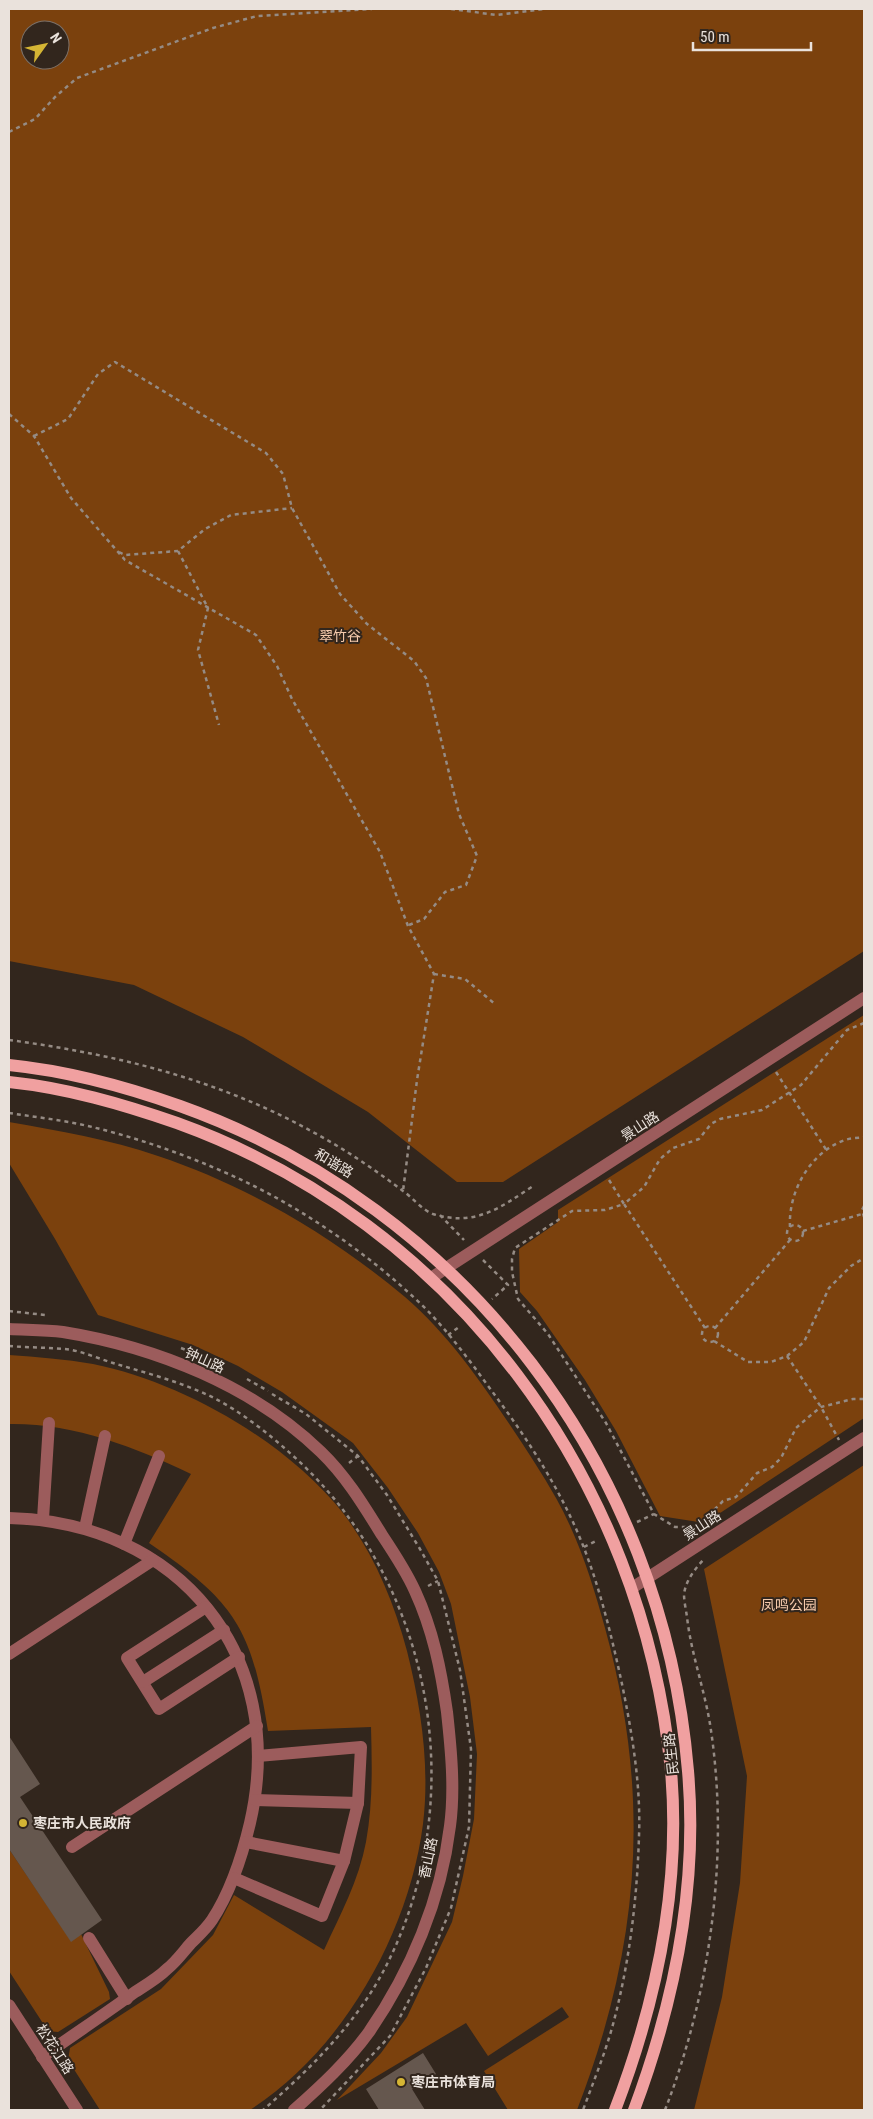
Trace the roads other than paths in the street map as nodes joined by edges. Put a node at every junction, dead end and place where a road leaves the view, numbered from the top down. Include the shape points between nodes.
1 (864, 998) edge
2 (9, 1065) edge
3 (9, 1082) edge
4 (447, 1268) junction
5 (431, 1278) junction
6 (9, 1329) edge
7 (566, 1411) joint
8 (49, 1423) dead end
9 (105, 1436) dead end
10 (864, 1438) edge
11 (159, 1456) dead end
12 (9, 1518) edge
13 (43, 1519) junction
14 (85, 1528) junction
15 (124, 1544) junction
16 (153, 1560) junction
17 (406, 1572) joint
18 (647, 1578) junction
19 (632, 1588) junction
20 (206, 1608) junction
21 (224, 1630) junction
22 (9, 1654) edge
23 (239, 1657) junction
24 (143, 1682) junction
25 (257, 1726) junction
26 (258, 1756) junction
27 (255, 1800) junction
28 (358, 1803) junction
29 (246, 1842) junction
30 (72, 1847) dead end
31 (344, 1861) junction
32 (234, 1878) junction
33 (89, 1938) dead end
34 (127, 1999) junction
35 (9, 2005) edge
36 (42, 2057) junction
37 (77, 2110) edge
38 (294, 2110) edge
39 (615, 2110) edge
40 (634, 2110) edge

1 - 4 street, 景山路
2 - 4 main road, 和谐路 via 120,1085 215,1118 264,1141 360,1196
3 - 5 main road via 115,1102 208,1134 257,1157 350,1211 388,1239
4 - 5 street, 景山路
4 - 7 main road, 和谐路 via 515,1341
5 - 19 main road, 民生路 via 471,1316 551,1420 595,1501
6 - 17 street, 钟山路 via 62,1332 140,1349 213,1378 278,1416 322,1452 354,1490
7 - 18 main road, 民生路 via 603,1477
8 - 13 street
9 - 14 street
10 - 18 street, 景山路
11 - 15 street
12 - 13 street
13 - 14 street
14 - 15 street
15 - 16 street
16 - 20 street via 181,1581
16 - 22 street
17 - 38 street, 香山路 via 430,1629 442,1676 451,1748 450,1825 436,1894 410,1964 368,2032 332,2076
18 - 19 street, 景山路
18 - 40 main road, 民生路 via 681,1713 690,1827 687,1889 678,1956 666,2015
19 - 39 main road, 民生路 via 664,1716 673,1827 661,1953 649,2011
20 - 21 street
20 - 24 street via 127,1658
21 - 23 street
21 - 24 street
23 - 24 street via 160,1709
23 - 25 street via 252,1694
25 - 26 street
25 - 30 street
26 - 27 street
26 - 28 street via 361,1747
27 - 28 street
27 - 29 street
28 - 31 street
29 - 31 street
29 - 32 street
31 - 32 street via 322,1916
32 - 34 street via 211,1921 167,1970
33 - 34 street
34 - 36 street
35 - 36 street, 松花江路
36 - 37 street, 松花江路

